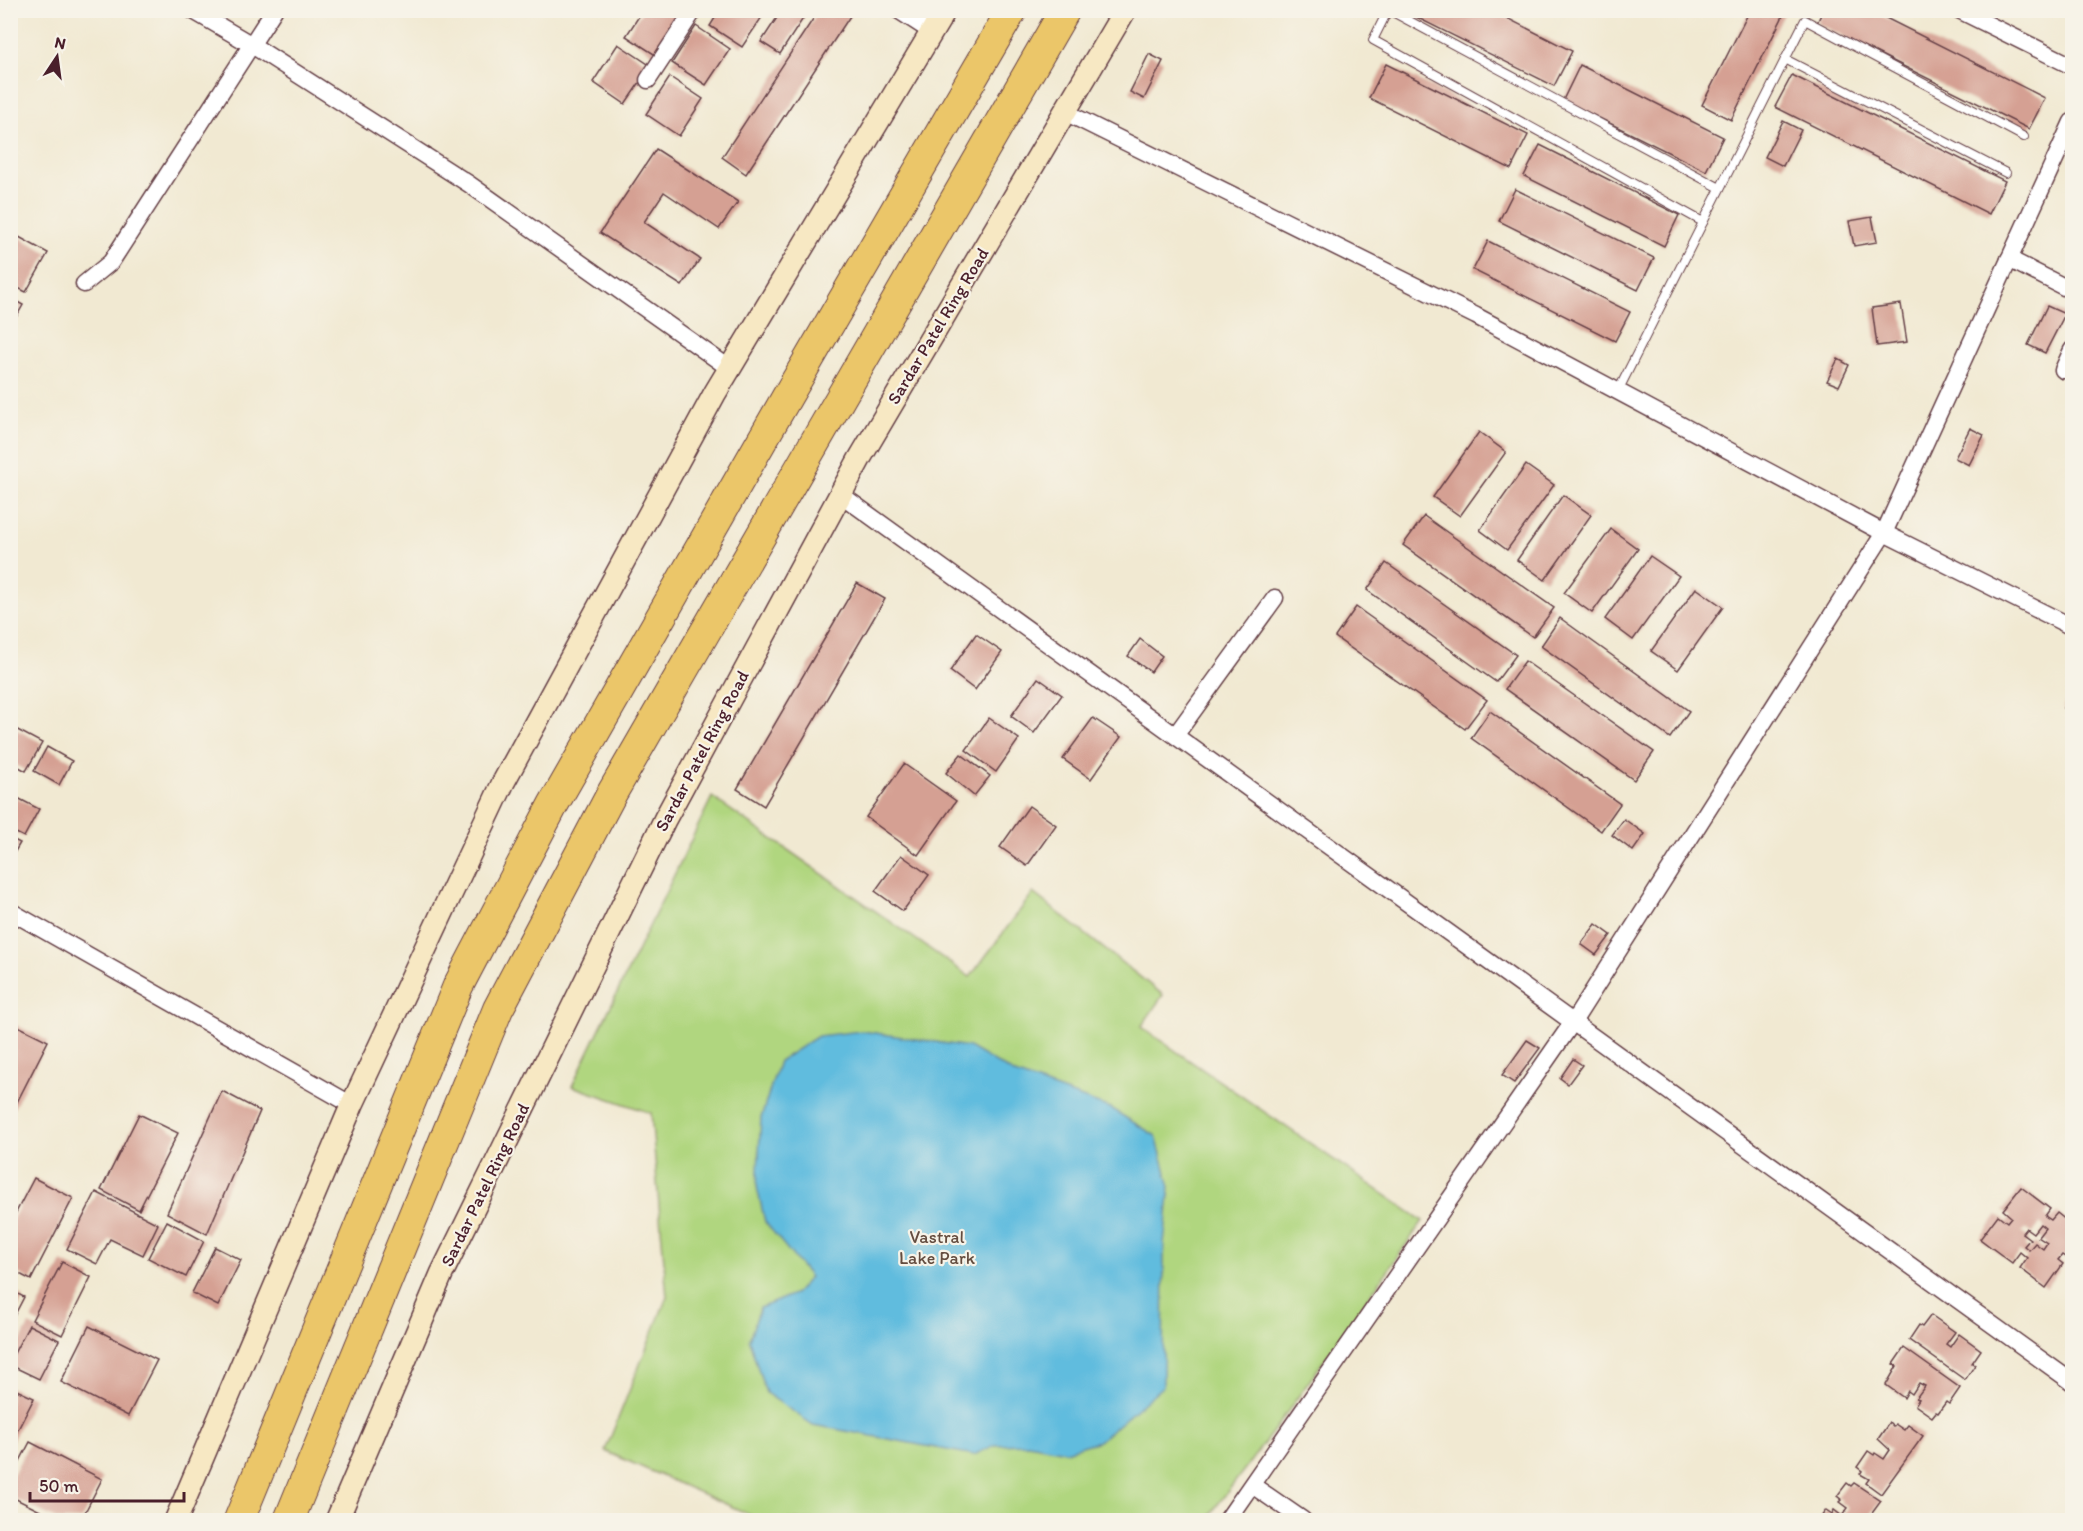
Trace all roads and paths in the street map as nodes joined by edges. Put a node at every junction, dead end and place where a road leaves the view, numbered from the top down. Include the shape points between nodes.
1 (192, 10) edge
2 (274, 10) edge
3 (694, 10) edge
4 (898, 10) edge
5 (945, 10) edge
6 (1012, 10) edge
7 (1065, 10) edge
8 (1125, 10) edge
9 (1389, 10) edge
10 (1959, 10) edge
11 (932, 32) junction
12 (252, 45) junction
13 (1785, 59) junction
14 (2073, 66) edge
15 (648, 80) dead end
16 (1065, 112) junction
17 (2073, 122) edge
18 (2024, 137) dead end
19 (2006, 172) dead end
20 (1720, 189) junction
21 (1703, 222) junction
22 (2009, 259) junction
23 (84, 284) dead end
24 (2073, 291) edge
25 (2073, 350) edge
26 (729, 369) junction
27 (2063, 370) dead end
28 (1618, 391) junction
29 (840, 494) junction
30 (1884, 533) junction
31 (1275, 598) dead end
32 (2073, 627) edge
33 (1177, 733) junction
34 (10, 911) edge
35 (1575, 1019) junction
36 (352, 1105) junction
37 (2073, 1382) edge
38 (1252, 1485) junction
39 (176, 1521) edge
40 (239, 1521) edge
41 (289, 1521) edge
42 (337, 1521) edge
43 (1227, 1521) edge
44 (1303, 1521) edge

1 - 12 street
2 - 12 street
3 - 15 street
4 - 11 street
5 - 11 street
6 - 40 highway via 553,805 458,986
7 - 41 highway via 612,793 498,1009
8 - 16 street, Sardar Patel Ring Road
9 - 20 lane
9 - 21 lane via 1373,40
10 - 14 street
11 - 26 street
12 - 23 street via 111,262
12 - 26 street via 469,184
13 - 18 lane via 1805,20
13 - 19 lane
13 - 20 lane
16 - 28 street
16 - 29 street, Sardar Patel Ring Road
17 - 22 street
20 - 21 lane
21 - 28 lane
22 - 24 street
22 - 30 street
25 - 27 street
26 - 36 street via 503,783
28 - 30 street
29 - 33 street
29 - 42 street, Sardar Patel Ring Road via 665,819 442,1273
30 - 32 street
30 - 35 street
31 - 33 street
33 - 35 street
34 - 36 street
35 - 37 street
35 - 38 street
36 - 39 street
38 - 43 street
38 - 44 street

